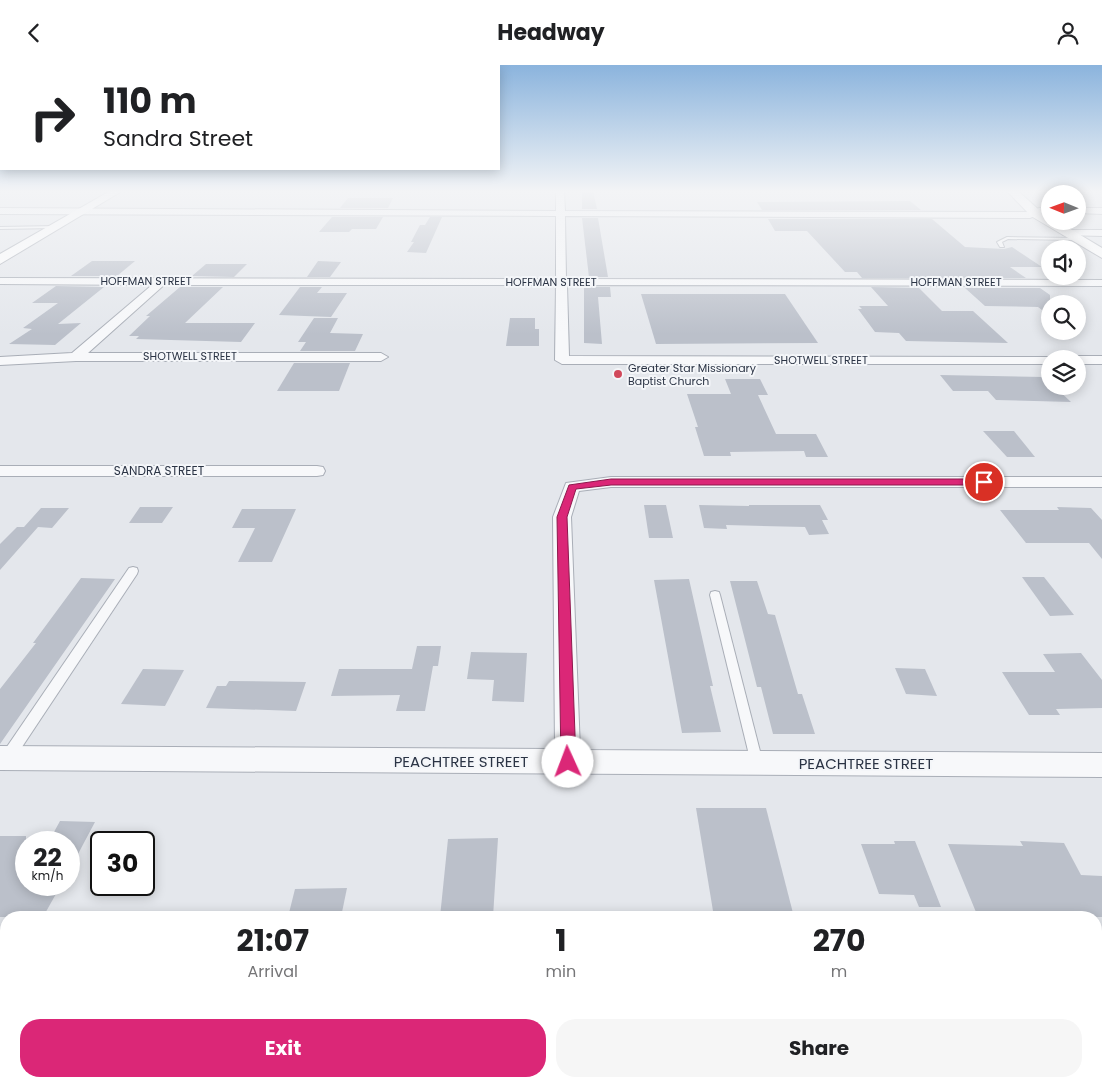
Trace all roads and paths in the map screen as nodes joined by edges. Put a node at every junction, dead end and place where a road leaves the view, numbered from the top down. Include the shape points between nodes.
1 (34, 239) edge
2 (561, 239) edge
3 (1006, 239) edge
4 (1075, 239) edge
5 (1002, 246) dead end
6 (1102, 255) edge
7 (2, 257) edge
8 (0, 281) edge
9 (162, 281) junction
10 (562, 282) junction
11 (1102, 283) edge
12 (76, 357) junction
13 (381, 357) dead end
14 (1041, 360) edge
15 (1086, 360) edge
16 (1102, 360) edge
17 (0, 361) edge
18 (0, 471) edge
19 (317, 471) dead end
20 (1102, 482) edge
21 (133, 571) dead end
22 (715, 595) dead end
23 (3, 759) edge
24 (568, 762) junction
25 (757, 764) junction
26 (1102, 765) edge

1 - 7 street
2 - 10 street
3 - 5 lane via 999,242
4 - 6 street
8 - 9 street, HOFFMAN STREET
9 - 10 street, HOFFMAN STREET
9 - 12 street
10 - 11 street, HOFFMAN STREET
10 - 14 street, SHOTWELL STREET via 562,360
12 - 13 street, SHOTWELL STREET
12 - 17 street, SHOTWELL STREET
15 - 16 street
18 - 19 street, SANDRA STREET
20 - 24 street via 611,482 572,487 562,517
21 - 23 lane
22 - 25 lane
23 - 24 street, PEACHTREE STREET
24 - 25 street, PEACHTREE STREET
25 - 26 street, PEACHTREE STREET

